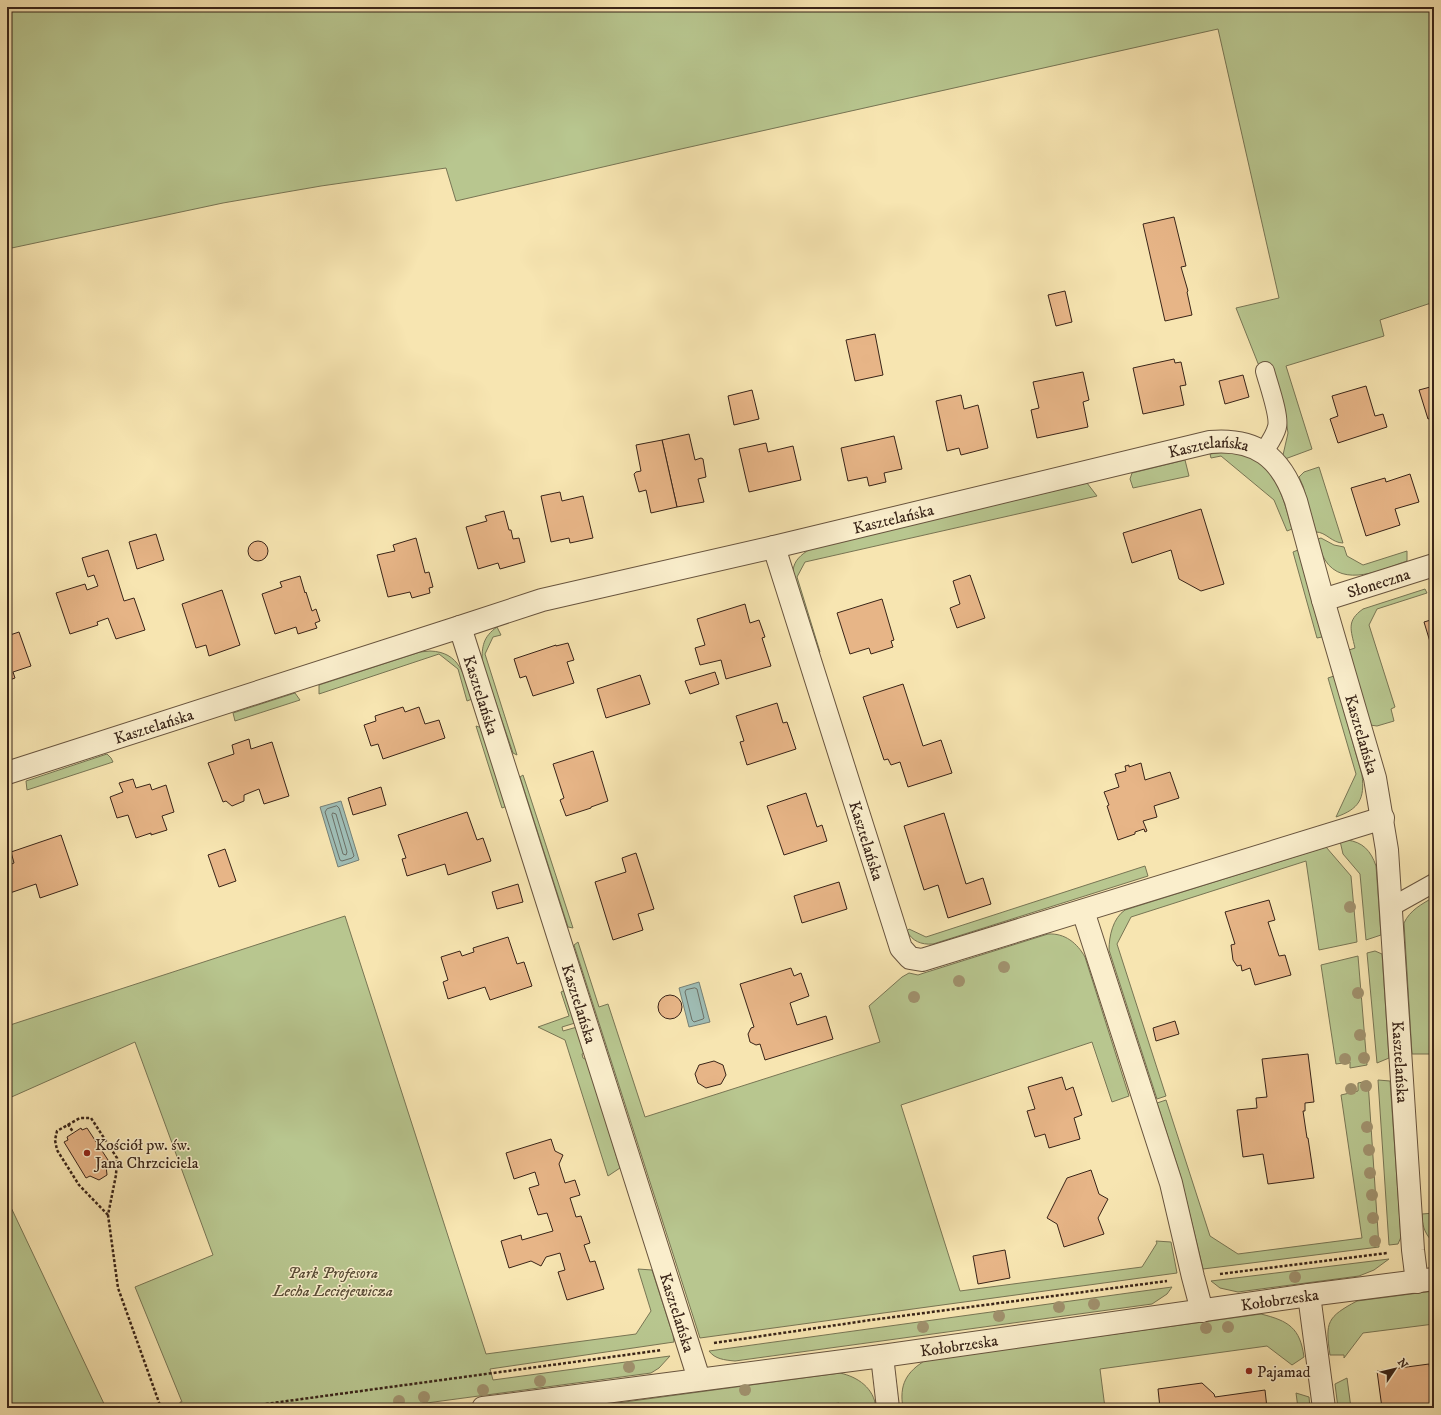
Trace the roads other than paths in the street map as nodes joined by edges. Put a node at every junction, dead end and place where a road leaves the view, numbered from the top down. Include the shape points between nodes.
1 (1265, 371) dead end
2 (1263, 453) junction
3 (774, 547) junction
4 (1434, 565) edge
5 (1323, 600) junction
6 (460, 627) junction
7 (7, 773) edge
8 (1383, 818) junction
9 (1434, 883) edge
10 (1391, 907) junction
11 (1083, 911) junction
12 (1426, 1280) edge
13 (1309, 1295) junction
14 (1202, 1311) junction
15 (882, 1356) junction
16 (699, 1379) junction
17 (484, 1408) edge
18 (888, 1408) edge
19 (1324, 1408) edge

1 - 2 lane via 1277,416 1277,426
2 - 3 street, Kasztelańska via 1239,442 1210,442
2 - 5 street, Kasztelańska via 1283,472 1291,486
3 - 6 street, Kasztelańska via 542,600
3 - 11 street, Kasztelańska via 901,948 910,958 922,960
4 - 5 street, Słoneczna
5 - 8 street, Kasztelańska via 1375,778
6 - 7 street, Kasztelańska
6 - 16 street, Kasztelańska
8 - 10 street, Kasztelańska
8 - 11 street, Kasztelańska
9 - 10 lane
10 - 12 street, Kasztelańska via 1414,1250
11 - 14 street via 1171,1183
12 - 13 street, Kołobrzeska
13 - 14 street, Kołobrzeska
13 - 19 street
14 - 15 street, Kołobrzeska
15 - 16 street, Kołobrzeska
15 - 18 street
16 - 17 street, Kołobrzeska

